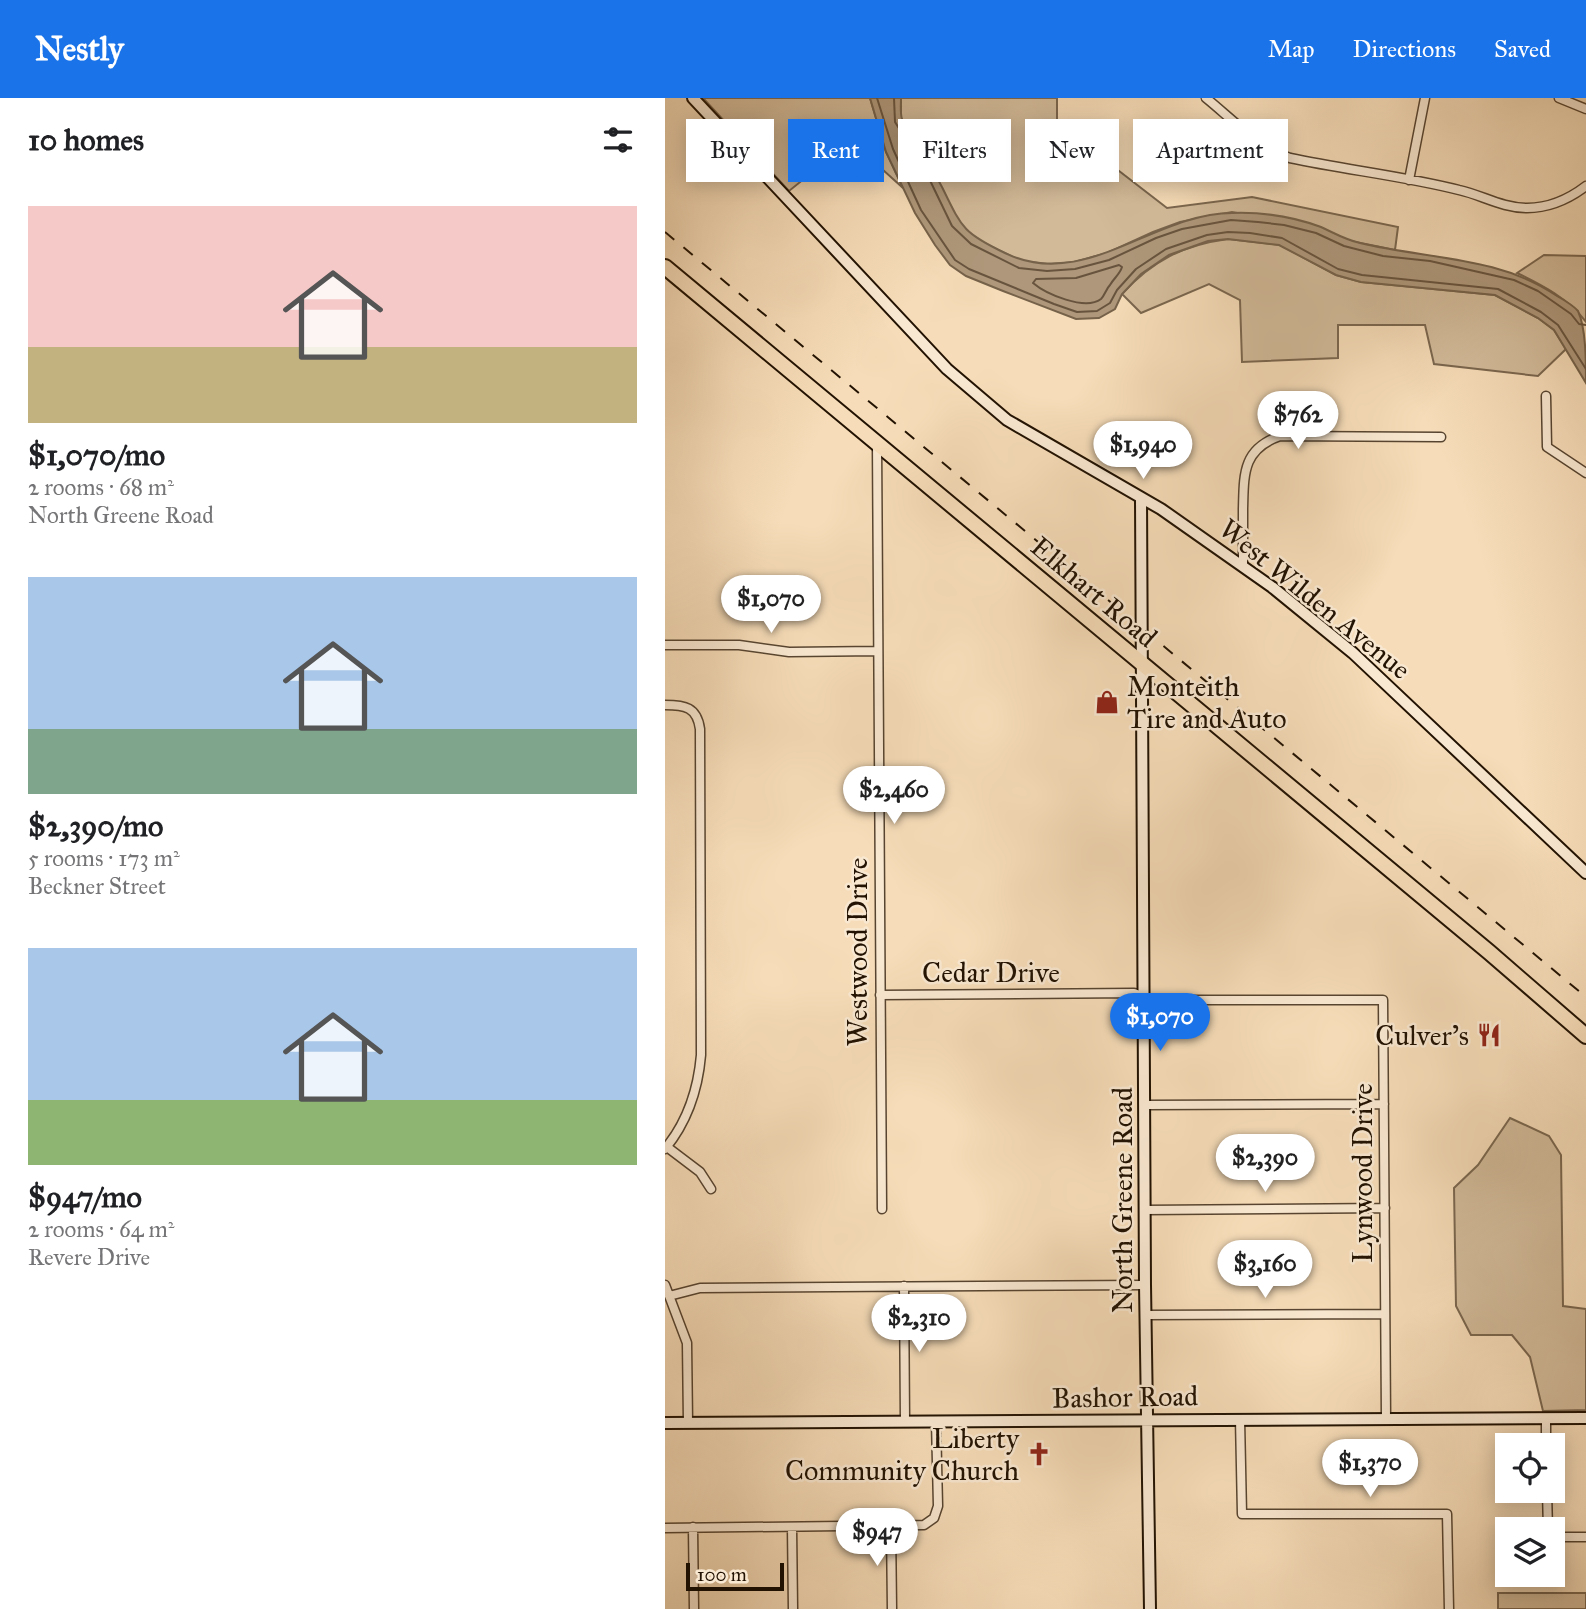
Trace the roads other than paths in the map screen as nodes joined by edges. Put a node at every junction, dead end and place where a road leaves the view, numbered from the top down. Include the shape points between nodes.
1 (693, 98) edge
2 (1206, 98) edge
3 (1425, 98) edge
4 (1561, 98) edge
5 (1586, 109) edge
6 (1409, 180) junction
7 (1586, 186) edge
8 (665, 267) edge
9 (1546, 396) dead end
10 (1441, 437) dead end
11 (877, 443) junction
12 (1586, 473) edge
13 (1141, 498) junction
14 (1243, 566) junction
15 (665, 645) edge
16 (878, 651) junction
17 (1142, 663) junction
18 (665, 705) edge
19 (1586, 873) edge
20 (880, 995) junction
21 (1144, 997) junction
22 (1586, 1037) edge
23 (1384, 1104) junction
24 (1145, 1105) junction
25 (666, 1148) edge
26 (711, 1189) dead end
27 (1385, 1208) junction
28 (882, 1209) dead end
29 (1145, 1210) junction
30 (665, 1285) edge
31 (1145, 1285) junction
32 (904, 1286) junction
33 (670, 1296) junction
34 (1385, 1314) junction
35 (1145, 1315) junction
36 (1386, 1418) junction
37 (1546, 1418) junction
38 (1586, 1418) edge
39 (1146, 1419) junction
40 (1240, 1419) junction
41 (936, 1421) junction
42 (905, 1422) junction
43 (665, 1423) edge
44 (688, 1423) junction
45 (1546, 1433) edge
46 (891, 1526) junction
47 (693, 1527) junction
48 (792, 1527) junction
49 (665, 1528) edge
50 (1565, 1537) edge
51 (1586, 1538) edge
52 (694, 1609) edge
53 (793, 1609) edge
54 (892, 1609) edge
55 (1150, 1609) edge
56 (1449, 1609) edge

1 - 13 street, West Wilden Avenue via 980,399
2 - 6 street via 1275,153
3 - 6 street
4 - 5 street
6 - 7 street via 1524,208 1564,200
8 - 11 highway, Elkhart Road
9 - 12 street via 1547,447
10 - 14 street via 1280,436 1263,444 1245,472
11 - 16 street, Westwood Drive
11 - 17 highway, Elkhart Road
13 - 14 street, West Wilden Avenue
13 - 17 street, North Greene Road
14 - 19 street, West Wilden Avenue via 1353,653
15 - 16 street via 739,645 789,652
16 - 20 street, Westwood Drive
17 - 21 street, North Greene Road
17 - 22 highway, Elkhart Road
18 - 25 street via 689,707 699,720 701,892 698,1084 687,1115
20 - 21 street, Cedar Drive via 1134,993
20 - 28 street, Westwood Drive
21 - 23 street, Lynwood Drive via 1384,999
21 - 24 street, North Greene Road
23 - 24 street
23 - 27 street, Lynwood Drive
24 - 29 street, North Greene Road
25 - 26 street via 700,1172
27 - 29 street
27 - 34 street, Lynwood Drive
29 - 31 street, North Greene Road
30 - 33 street
31 - 32 street
31 - 35 street, North Greene Road
32 - 33 street via 700,1288
32 - 42 street
33 - 44 street via 687,1343
34 - 35 street
34 - 36 street, Lynwood Drive
35 - 39 street, North Greene Road
36 - 37 street, Bashor Road
36 - 40 street, Bashor Road
37 - 38 street, Bashor Road
37 - 45 street
39 - 40 street, Bashor Road
39 - 41 street, Bashor Road
39 - 55 street, North Greene Road
40 - 56 street via 1242,1514 1447,1514
41 - 42 street, Bashor Road
41 - 46 street via 938,1506 931,1521 920,1526
42 - 44 street, Bashor Road
43 - 44 street, Bashor Road
46 - 48 street
46 - 54 street
47 - 48 street
47 - 49 street
47 - 52 street
48 - 53 street
50 - 51 street

